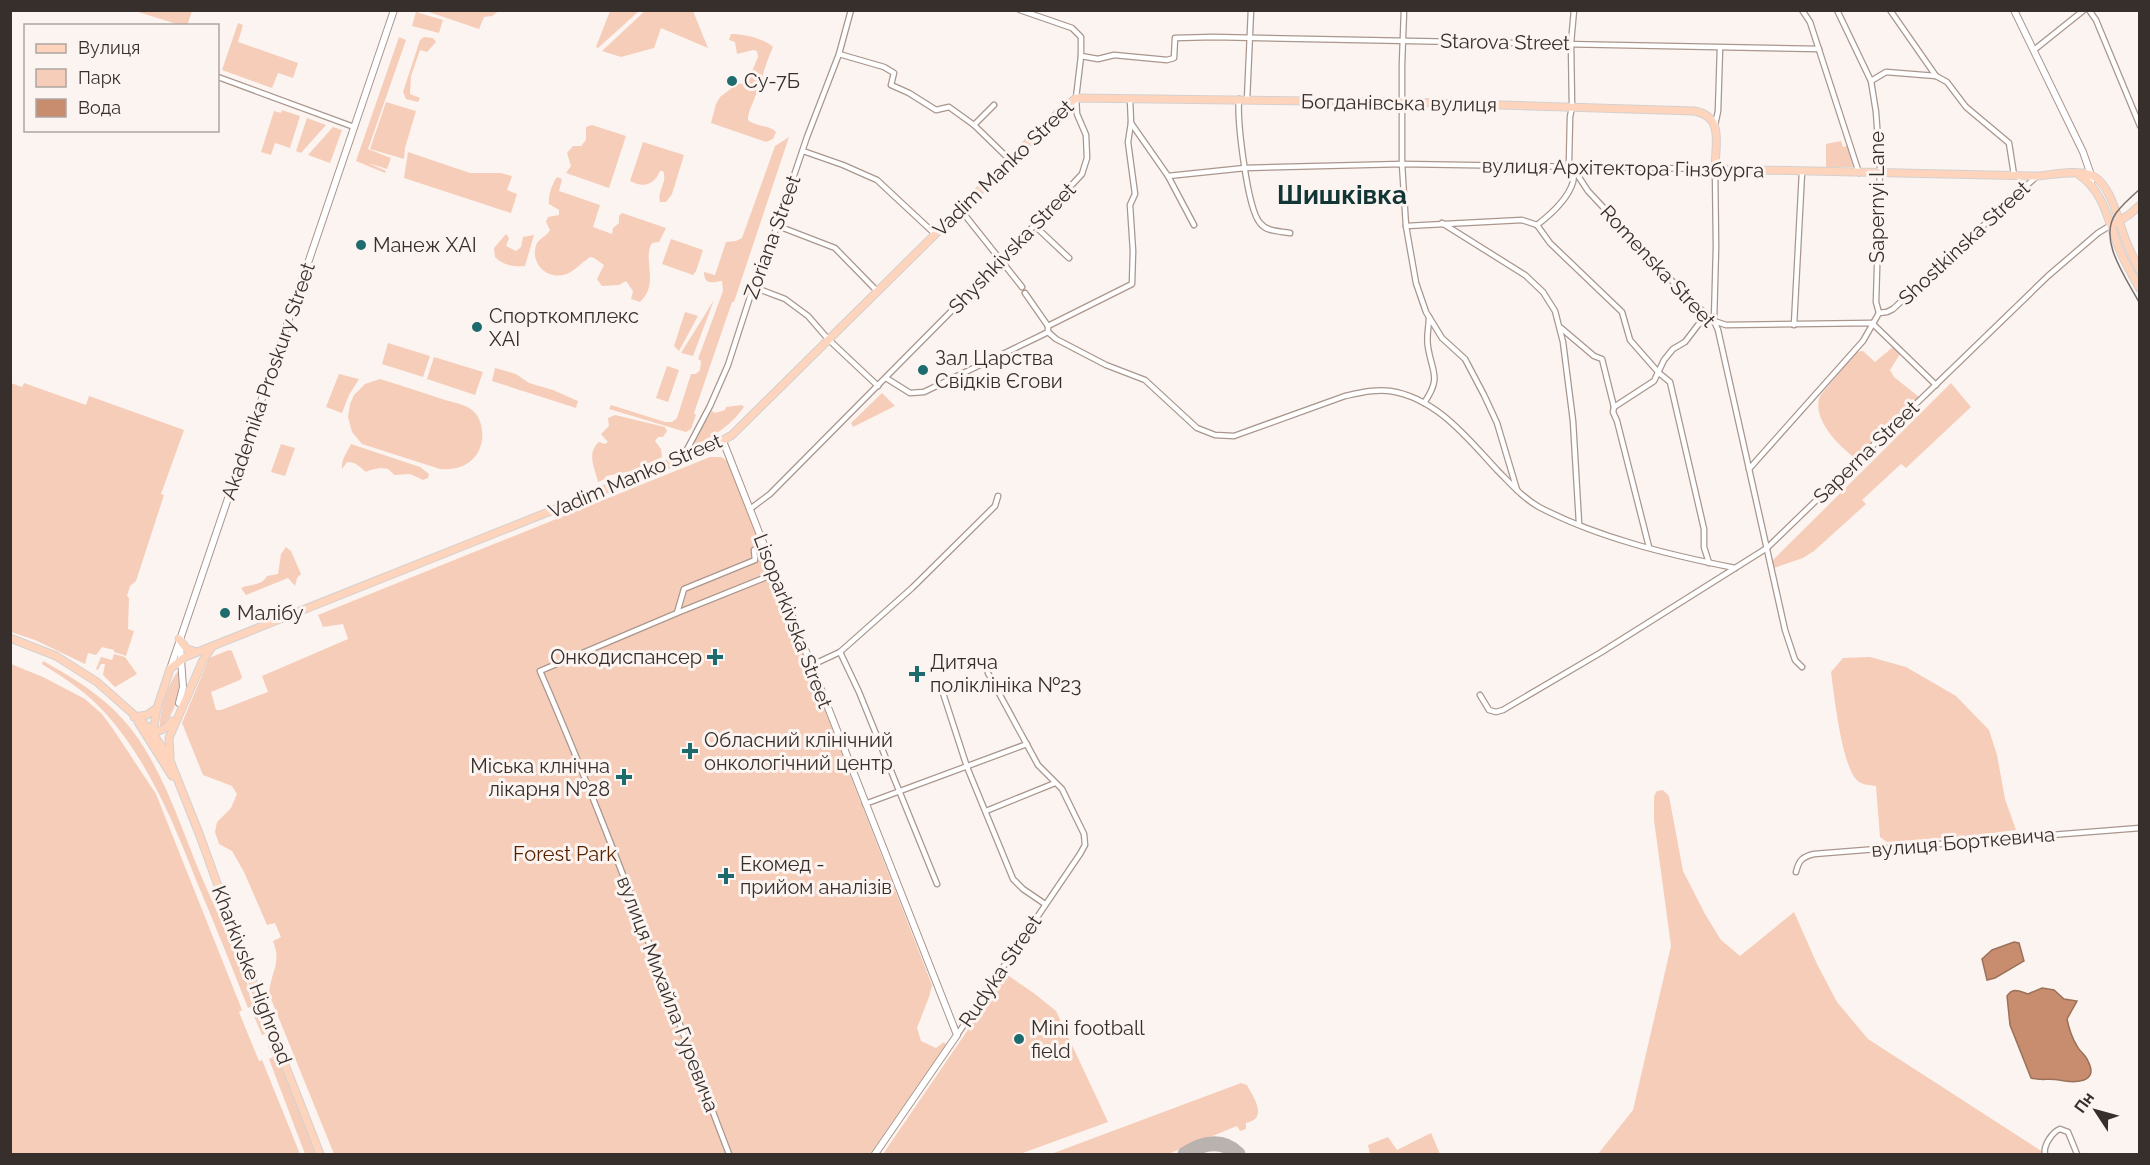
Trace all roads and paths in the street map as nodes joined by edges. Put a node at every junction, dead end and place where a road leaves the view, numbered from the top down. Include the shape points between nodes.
1 (394, 10) edge
2 (851, 10) edge
3 (1020, 10) edge
4 (1251, 10) edge
5 (1404, 10) edge
6 (1574, 10) edge
7 (1802, 10) edge
8 (1837, 10) edge
9 (1890, 10) edge
10 (2014, 10) edge
11 (2084, 10) edge
12 (2090, 10) edge
13 (1249, 38) junction
14 (1402, 41) junction
15 (1571, 43) junction
16 (1720, 48) junction
17 (1819, 49) junction
18 (2034, 50) junction
19 (839, 54) junction
20 (1081, 56) junction
21 (1936, 76) junction
22 (219, 77) edge
23 (1871, 81) junction
24 (1076, 98) junction
25 (1131, 99) junction
26 (1243, 99) junction
27 (1402, 102) junction
28 (994, 105) dead end
29 (1572, 107) junction
30 (1131, 123) junction
31 (974, 125) junction
32 (1715, 125) junction
33 (2139, 126) edge
34 (354, 127) junction
35 (803, 151) junction
36 (1010, 160) junction
37 (1402, 164) junction
38 (1574, 167) junction
39 (1245, 168) junction
40 (1715, 169) junction
41 (1802, 172) junction
42 (1859, 173) junction
43 (1880, 174) junction
44 (2078, 174) junction
45 (2014, 175) junction
46 (2091, 175) junction
47 (1168, 176) junction
48 (2037, 176) junction
49 (2091, 183) junction
50 (2139, 205) edge
51 (960, 209) junction
52 (2119, 221) junction
53 (1442, 223) junction
54 (1035, 225) junction
55 (1194, 225) dead end
56 (1537, 225) junction
57 (2111, 225) junction
58 (778, 226) junction
59 (1406, 226) junction
60 (1290, 233) dead end
61 (935, 234) junction
62 (1069, 258) dead end
63 (1000, 262) junction
64 (2139, 271) edge
65 (1022, 287) dead end
66 (756, 288) junction
67 (2139, 289) edge
68 (877, 291) junction
69 (1025, 293) dead end
70 (1879, 313) junction
71 (1429, 317) junction
72 (1708, 317) junction
73 (1714, 321) junction
74 (1794, 324) junction
75 (1872, 324) junction
76 (1559, 327) junction
77 (1048, 329) junction
78 (828, 339) junction
79 (1659, 373) junction
80 (886, 378) junction
81 (1936, 385) junction
82 (878, 386) junction
83 (1424, 403) junction
84 (1614, 407) junction
85 (723, 441) junction
86 (682, 459) junction
87 (1749, 469) junction
88 (1517, 490) junction
89 (998, 496) dead end
90 (750, 509) junction
91 (1578, 523) junction
92 (763, 546) junction
93 (1649, 547) junction
94 (1767, 548) junction
95 (1709, 563) junction
96 (1735, 568) junction
97 (774, 574) junction
98 (677, 613) junction
99 (10, 638) edge
100 (179, 639) junction
101 (212, 647) junction
102 (197, 652) junction
103 (840, 652) junction
104 (181, 660) junction
105 (810, 666) junction
106 (1802, 667) dead end
107 (170, 669) junction
108 (988, 673) dead end
109 (942, 690) dead end
110 (1480, 695) dead end
111 (179, 704) junction
112 (157, 708) junction
113 (136, 719) junction
114 (172, 721) junction
115 (153, 732) junction
116 (168, 741) junction
117 (1027, 744) junction
118 (159, 752) junction
119 (171, 763) junction
120 (967, 766) junction
121 (1055, 783) junction
122 (900, 791) junction
123 (184, 796) junction
124 (865, 804) junction
125 (986, 811) junction
126 (2139, 828) edge
127 (1796, 872) dead end
128 (937, 884) dead end
129 (1045, 904) junction
130 (957, 1035) junction
131 (320, 1155) edge
132 (729, 1155) edge
133 (875, 1155) edge
134 (2045, 1155) edge
135 (2077, 1155) edge

1 - 34 street, Akademika Proskury Street
2 - 19 street, Zoriana Street
3 - 20 street, Vadim Manko Street via 1072,28 1081,37
4 - 13 street
5 - 14 street
6 - 15 street
7 - 17 street
8 - 23 street, Sapernyi Lane
9 - 21 street
10 - 18 street
11 - 18 street
12 - 33 street
13 - 14 street, Starova Street
13 - 20 street, Starova Street via 1175,38 1174,58 1167,60
13 - 26 street
14 - 15 street, Starova Street
14 - 27 street
15 - 16 street, Starova Street
15 - 29 street
16 - 17 street, Starova Street
16 - 32 street
17 - 42 street
18 - 46 street
19 - 31 street via 884,67 894,74 891,85 936,110 950,107
19 - 35 street, Zoriana Street
20 - 24 street, Vadim Manko Street
21 - 23 street via 1886,72
21 - 45 street via 2010,143
22 - 34 street
23 - 43 street, Sapernyi Lane
24 - 25 main road, Богданівська вулиця
24 - 36 main road, Vadim Manko Street
24 - 54 street, Shyshkivska Street via 1077,114 1086,135 1086,166
25 - 26 main road, Богданівська вулиця
25 - 30 street
26 - 27 main road, Богданівська вулиця
26 - 39 street via 1238,110
27 - 29 main road, Богданівська вулиця
27 - 37 street
28 - 31 street
29 - 32 main road, Богданівська вулиця via 1694,111 1708,115
29 - 38 street via 1569,162
30 - 47 street
30 - 77 street via 1128,142 1135,194 1130,205 1132,284
31 - 36 street
32 - 40 main road
34 - 100 street, Akademika Proskury Street
35 - 58 street, Zoriana Street
35 - 61 street via 877,180
36 - 51 main road, Vadim Manko Street
37 - 38 street, вулиця Архітектора Гінзбурга
37 - 39 street, вулиця Архітектора Гінзбурга
37 - 59 street
38 - 40 street, вулиця Архітектора Гінзбурга
38 - 56 street via 1573,183 1561,202
38 - 72 street, Romenska Street via 1588,191
39 - 47 street, вулиця Архітектора Гінзбурга
39 - 60 street via 1259,222 1267,229
40 - 41 main road, вулиця Архітектора Гінзбурга
40 - 73 street
41 - 42 main road, вулиця Архітектора Гінзбурга
41 - 74 street
42 - 43 main road, вулиця Архітектора Гінзбурга
43 - 45 main road, вулиця Архітектора Гінзбурга
43 - 70 street, Sapernyi Lane via 1876,302
44 - 46 main road, вулиця Архітектора Гінзбурга
44 - 48 main road, вулиця Архітектора Гінзбурга
44 - 49 main road
45 - 48 main road, вулиця Архітектора Гінзбурга
46 - 49 street
46 - 52 main road via 2103,185
47 - 55 street
48 - 70 street, Shostkinska Street via 1893,309
49 - 57 main road
50 - 52 main road
51 - 61 main road, Vadim Manko Street
51 - 63 street
52 - 57 main road
52 - 64 main road
53 - 56 street via 1522,220
53 - 59 street
53 - 76 street via 1525,275 1543,292 1555,311
54 - 62 street
54 - 63 street, Shyshkivska Street
56 - 79 street via 1550,243 1622,312 1630,340
57 - 67 main road
57 - 81 street, Saperna Street via 2076,250
58 - 66 street, Zoriana Street
58 - 68 street via 834,248
59 - 71 street via 1416,283
61 - 68 main road, Vadim Manko Street
63 - 65 street
63 - 80 street, Shyshkivska Street
66 - 78 street via 795,306
66 - 86 street, Zoriana Street via 728,365
68 - 78 main road, Vadim Manko Street
69 - 77 street
70 - 75 street, Shostkinska Street
71 - 83 street via 1428,349 1435,375
71 - 88 street via 1442,338 1465,359 1484,395 1497,423
72 - 73 street, Romenska Street
72 - 79 street via 1673,349
73 - 74 street via 1726,325
73 - 87 street, Romenska Street
74 - 75 street
75 - 81 street
75 - 87 street, Shostkinska Street via 1856,349
76 - 84 street via 1602,359
76 - 91 street via 1573,421
77 - 80 street via 924,392 910,393
77 - 83 street via 1056,339 1145,380 1197,428 1215,435 1234,436 1364,392 1390,391
78 - 82 street
78 - 85 main road, Vadim Manko Street
79 - 84 street via 1654,381
79 - 95 street via 1670,382
80 - 82 street, Shyshkivska Street
81 - 94 street, Saperna Street
82 - 90 street, Shyshkivska Street via 765,499
83 - 88 street via 1457,427
84 - 93 street
85 - 86 main road, Vadim Manko Street
85 - 90 street, Lisoparkivska Street
86 - 101 main road, Vadim Manko Street
87 - 94 street, Romenska Street
88 - 91 street via 1537,506
89 - 103 street via 995,506 912,588
90 - 92 street, Lisoparkivska Street
91 - 93 street
92 - 97 street, Lisoparkivska Street
92 - 98 street via 754,550 755,560 684,589
93 - 95 street
94 - 96 street, Saperna Street
94 - 106 street, Romenska Street via 1785,630 1795,660
95 - 96 street
96 - 110 street, Saperna Street via 1500,711 1489,710
97 - 98 street, вулиця Михайла Гуревича
97 - 105 street, Lisoparkivska Street
98 - 132 street, вулиця Михайла Гуревича via 540,671 645,929
99 - 113 main road, Kharkivske Highroad via 70,663
100 - 102 main road via 187,649
100 - 104 street
100 - 107 street, Akademika Proskury Street
101 - 102 main road, Vadim Manko Street
101 - 111 main road via 200,659
101 - 116 main road
102 - 104 main road, Vadim Manko Street
103 - 105 street
103 - 122 street
104 - 107 main road, Vadim Manko Street
104 - 111 street via 183,687
105 - 124 street, Lisoparkivska Street
107 - 112 main road, Akademika Proskury Street
108 - 117 street
109 - 120 street
111 - 114 main road
112 - 113 main road
112 - 115 main road, Akademika Proskury Street
113 - 115 main road, Kharkivske Highroad
113 - 118 main road, Kharkivske Highroad
114 - 115 main road via 167,728
114 - 116 main road
115 - 118 main road, Akademika Proskury Street
115 - 119 main road, Kharkivske Highroad
116 - 119 main road
117 - 120 street
117 - 121 street via 1038,765
118 - 123 main road, Kharkivske Highroad
119 - 123 main road, Kharkivske Highroad
120 - 122 street
120 - 125 street
121 - 125 street
121 - 129 street, Rudyka Street via 1062,789 1084,834 1085,845
122 - 124 street
122 - 128 street
123 - 131 main road, Kharkivske Highroad
124 - 130 street, Lisoparkivska Street
125 - 129 street via 1013,879
126 - 127 street, вулиця Борткевича via 1814,854 1804,856
129 - 130 street, Rudyka Street
130 - 133 street, Rudyka Street
134 - 135 street via 2044,1148 2054,1131 2063,1129

